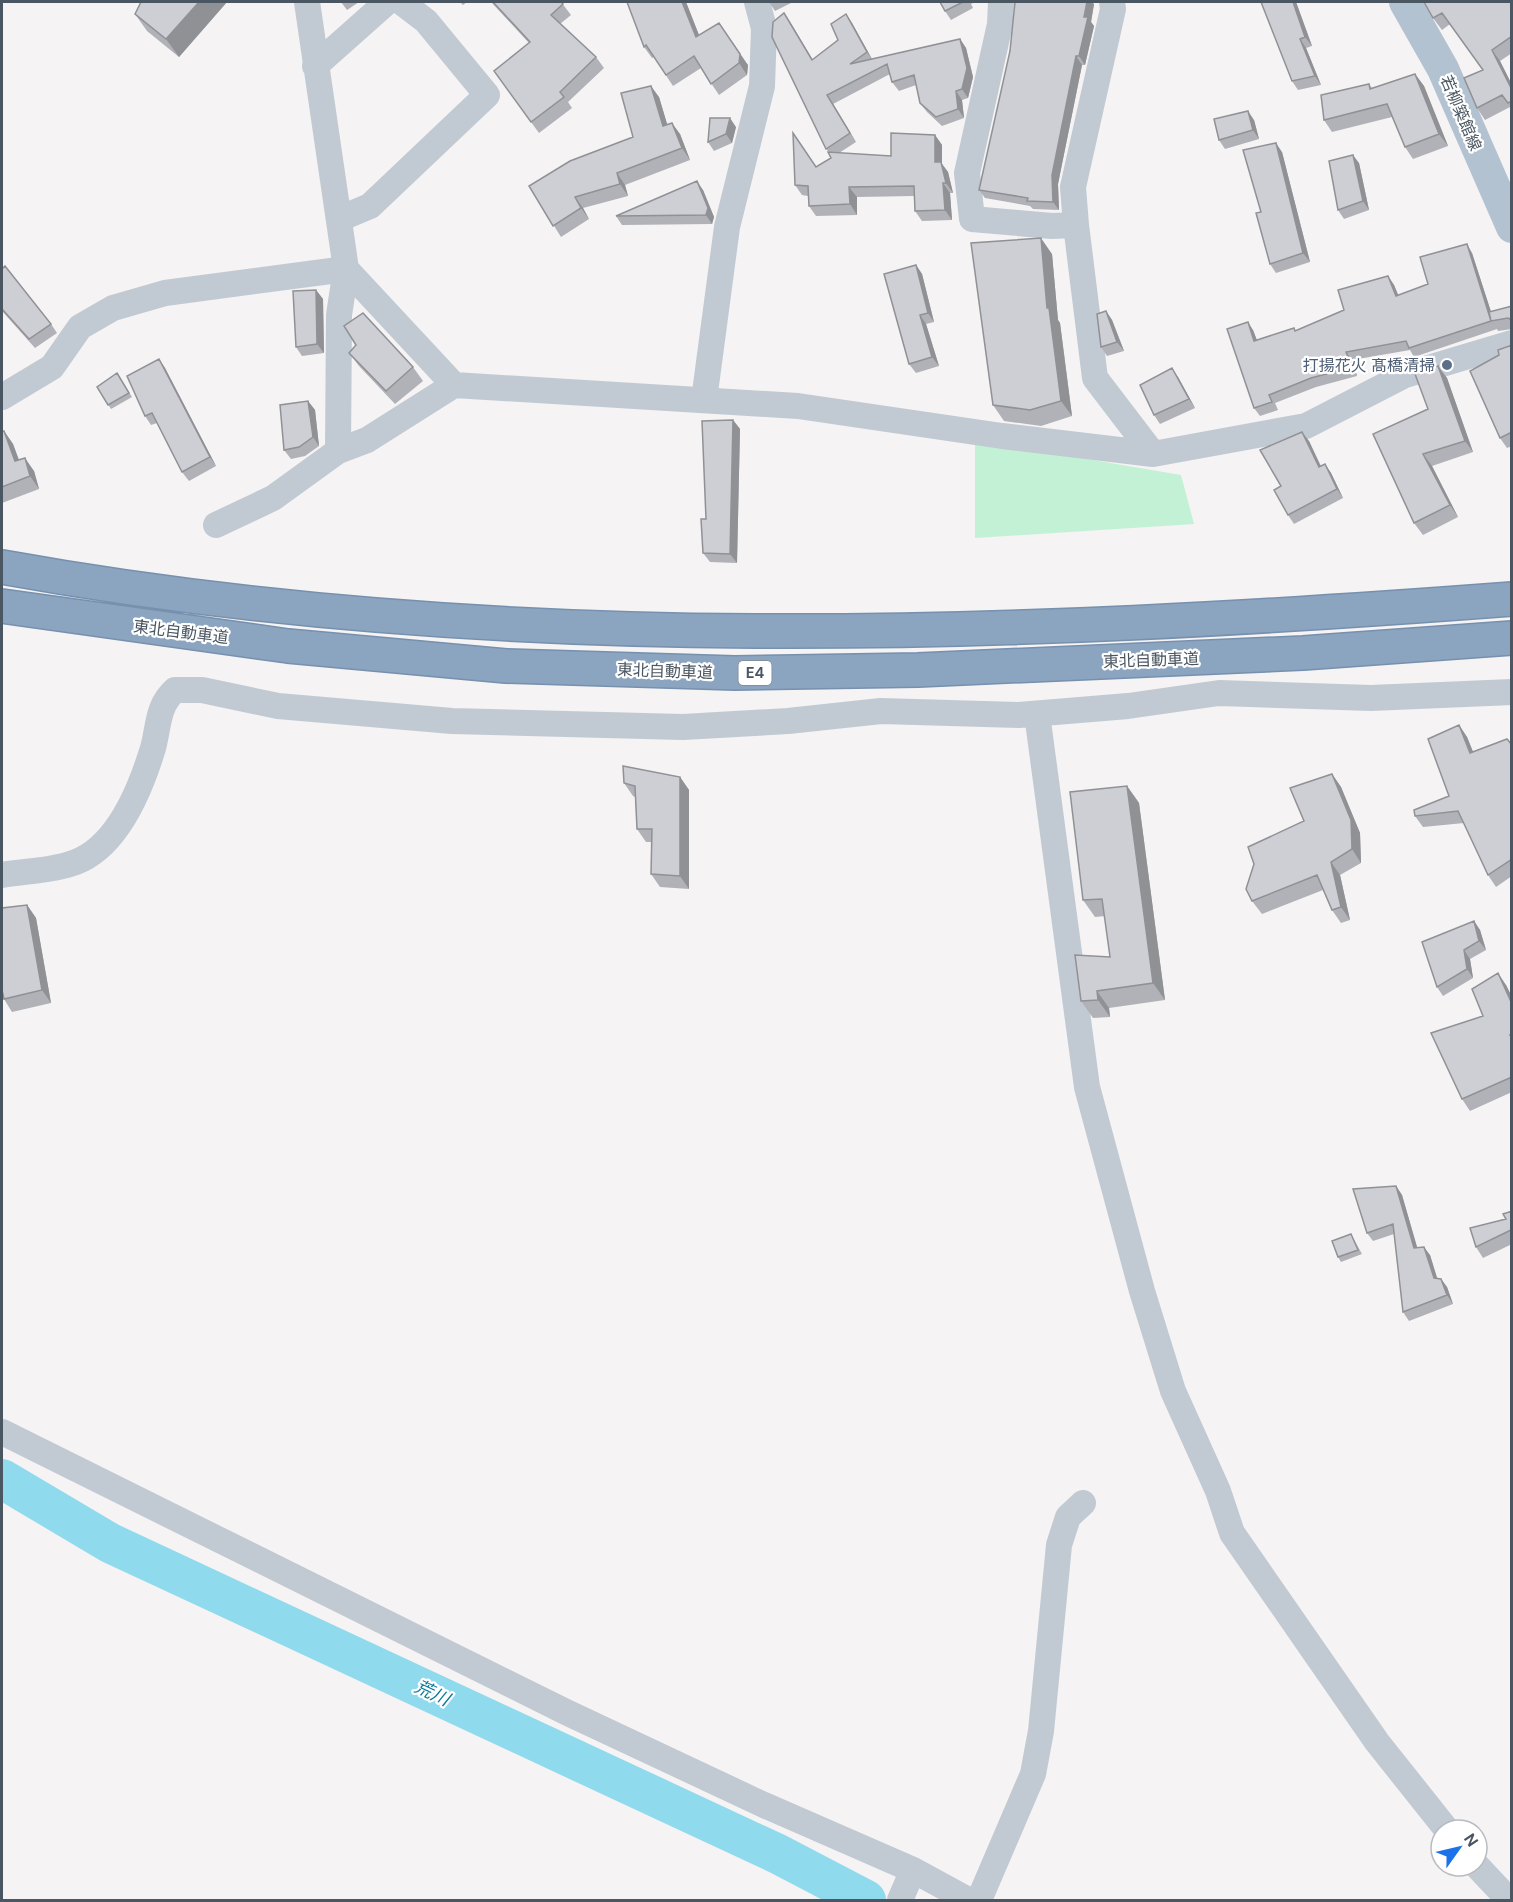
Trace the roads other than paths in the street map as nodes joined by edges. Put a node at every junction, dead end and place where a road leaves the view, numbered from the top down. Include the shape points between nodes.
1 (307, 2) edge
2 (387, 2) edge
3 (401, 2) edge
4 (757, 2) edge
5 (1001, 2) edge
6 (1112, 2) edge
7 (1405, 2) edge
8 (315, 66) junction
9 (339, 219) junction
10 (1076, 225) junction
11 (1512, 227) edge
12 (346, 269) junction
13 (1512, 343) edge
14 (454, 385) junction
15 (2, 397) edge
16 (705, 400) junction
17 (338, 451) junction
18 (1153, 454) junction
19 (216, 525) dead end
20 (2, 567) edge
21 (1512, 599) edge
22 (2, 606) edge
23 (1512, 638) edge
24 (1512, 692) edge
25 (1037, 714) junction
26 (2, 875) edge
27 (2, 1432) edge
28 (1083, 1503) dead end
29 (1437, 1818) edge
30 (1488, 1878) edge
31 (907, 1886) edge
32 (968, 1900) edge
33 (979, 1900) edge
34 (1509, 1900) edge

1 - 8 street
2 - 8 street
3 - 9 street via 426,21 487,95 370,206
4 - 16 street via 764,28 762,86 727,226
5 - 10 street via 1000,24 967,173 972,219
6 - 10 street via 1073,187
7 - 11 main road, 若柳築館線 via 1443,69
8 - 9 street
9 - 12 street
10 - 18 street via 1095,378
12 - 14 street
12 - 15 street via 165,293 113,308 80,327 52,368
12 - 17 street via 339,315
13 - 18 street via 1405,375 1306,426
14 - 16 street
14 - 17 street via 367,440
16 - 18 street via 798,406
17 - 19 street via 273,498
20 - 21 highway via 291,609 505,625 732,631 915,630 1300,615
22 - 23 highway, 東北自動車道 / E4 via 254,642 506,666 735,673 918,670 1303,653
24 - 25 street via 1371,698 1219,693
25 - 26 street via 881,711 683,727 548,725 278,706 202,690 175,690 164,700 135,795 98,852 71,864
25 - 29 street via 1087,1086 1173,1391 1218,1491 1232,1533 1377,1742
27 - 31 street via 568,1713 773,1810
28 - 33 street via 1068,1517 1059,1545 1041,1731 1033,1774
30 - 34 street
31 - 32 street

